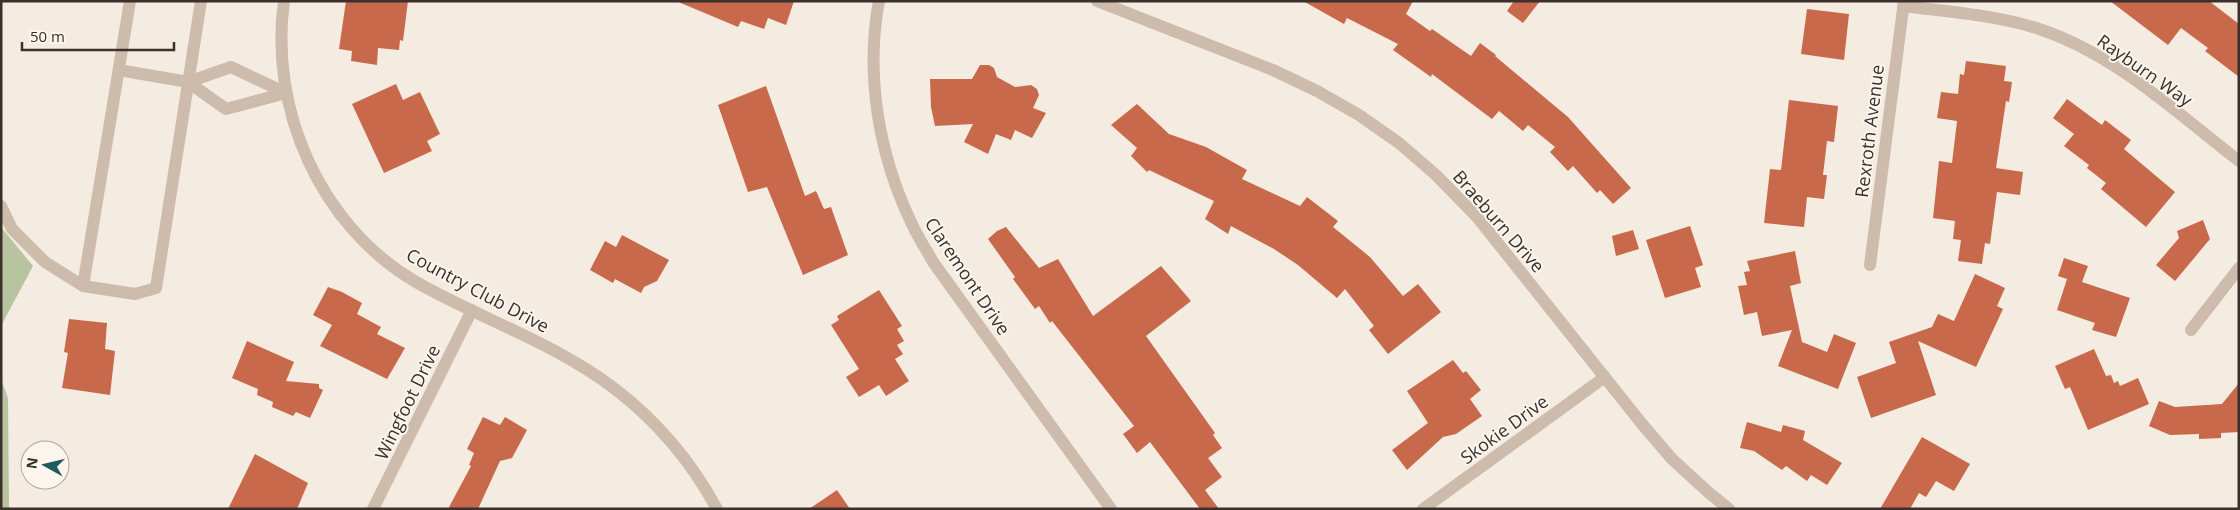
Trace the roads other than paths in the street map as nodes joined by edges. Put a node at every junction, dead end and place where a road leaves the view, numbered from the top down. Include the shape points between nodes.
1 (130, 1) edge
2 (201, 1) edge
3 (284, 1) edge
4 (879, 1) edge
5 (1097, 1) edge
6 (1903, 4) edge
7 (119, 70) junction
8 (188, 82) junction
9 (286, 93) junction
10 (2239, 161) edge
11 (1, 206) edge
12 (1870, 266) dead end
13 (2239, 268) edge
14 (83, 286) junction
15 (472, 310) junction
16 (2191, 330) dead end
17 (1605, 377) junction
18 (373, 509) edge
19 (717, 509) edge
20 (1111, 509) edge
21 (1423, 509) edge
22 (1730, 509) edge

1 - 7 street
2 - 8 street
3 - 9 street, Country Club Drive via 281,54
4 - 20 street, Claremont Drive via 874,52 875,91 882,136 894,180 911,222 933,262
5 - 17 street, Braeburn Drive via 1290,78 1359,115 1399,143 1477,217
6 - 10 street, Rayburn Way via 2006,20 2083,47 2116,66
6 - 12 street, Rexroth Avenue
7 - 8 street
7 - 14 street
8 - 9 street via 231,67
8 - 9 street via 226,109
8 - 14 street via 156,288 135,294
9 - 15 street, Country Club Drive via 296,131 311,167 348,224 379,255 415,281
11 - 14 street via 12,228 46,262
13 - 16 street
15 - 18 street, Wingfoot Drive
15 - 19 street, Country Club Drive via 556,352 616,389 681,453
17 - 21 street, Skokie Drive
17 - 22 street, Braeburn Drive via 1672,459

